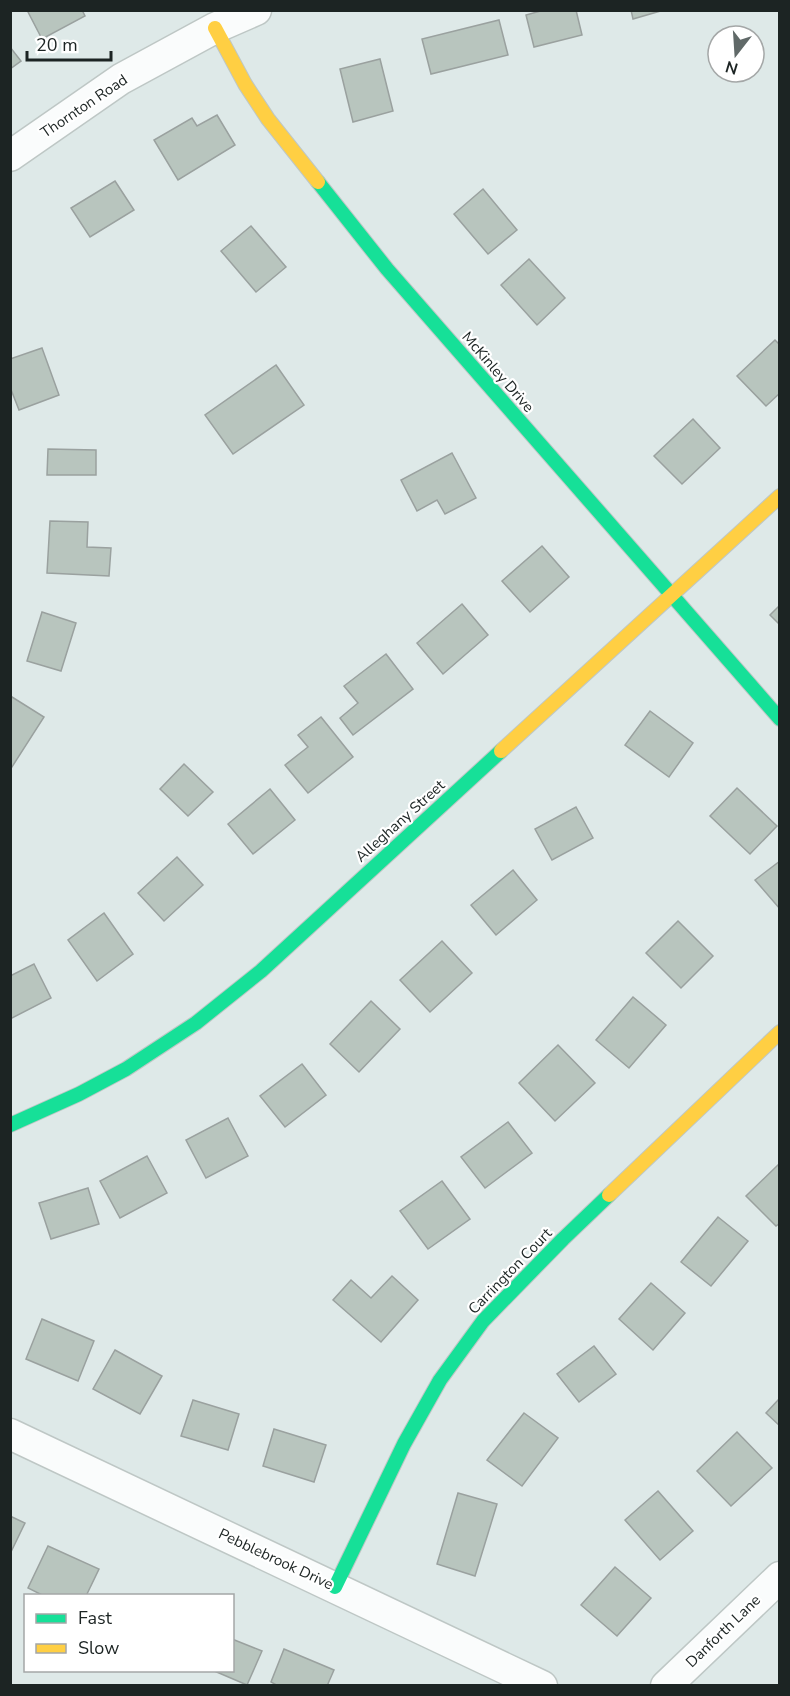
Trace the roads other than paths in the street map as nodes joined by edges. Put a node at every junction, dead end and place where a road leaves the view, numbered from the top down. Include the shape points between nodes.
1 (256, 10) edge
2 (215, 28) junction
3 (10, 156) edge
4 (780, 496) edge
5 (670, 596) junction
6 (780, 719) edge
7 (780, 1032) edge
8 (10, 1125) edge
9 (10, 1434) edge
10 (780, 1577) edge
11 (335, 1587) junction
12 (542, 1686) edge
13 (666, 1686) edge

1 - 2 street, Thornton Road
2 - 3 street, Thornton Road via 121,79
2 - 5 street, McKinley Drive via 267,119 379,260
4 - 5 street, Alleghany Street
5 - 6 street, McKinley Drive
5 - 8 street, Alleghany Street via 261,971 196,1023 126,1069
7 - 11 street, Carrington Court via 483,1321 440,1380 409,1435
9 - 11 street, Pebblebrook Drive
10 - 13 street, Danforth Lane
11 - 12 street, Pebblebrook Drive

